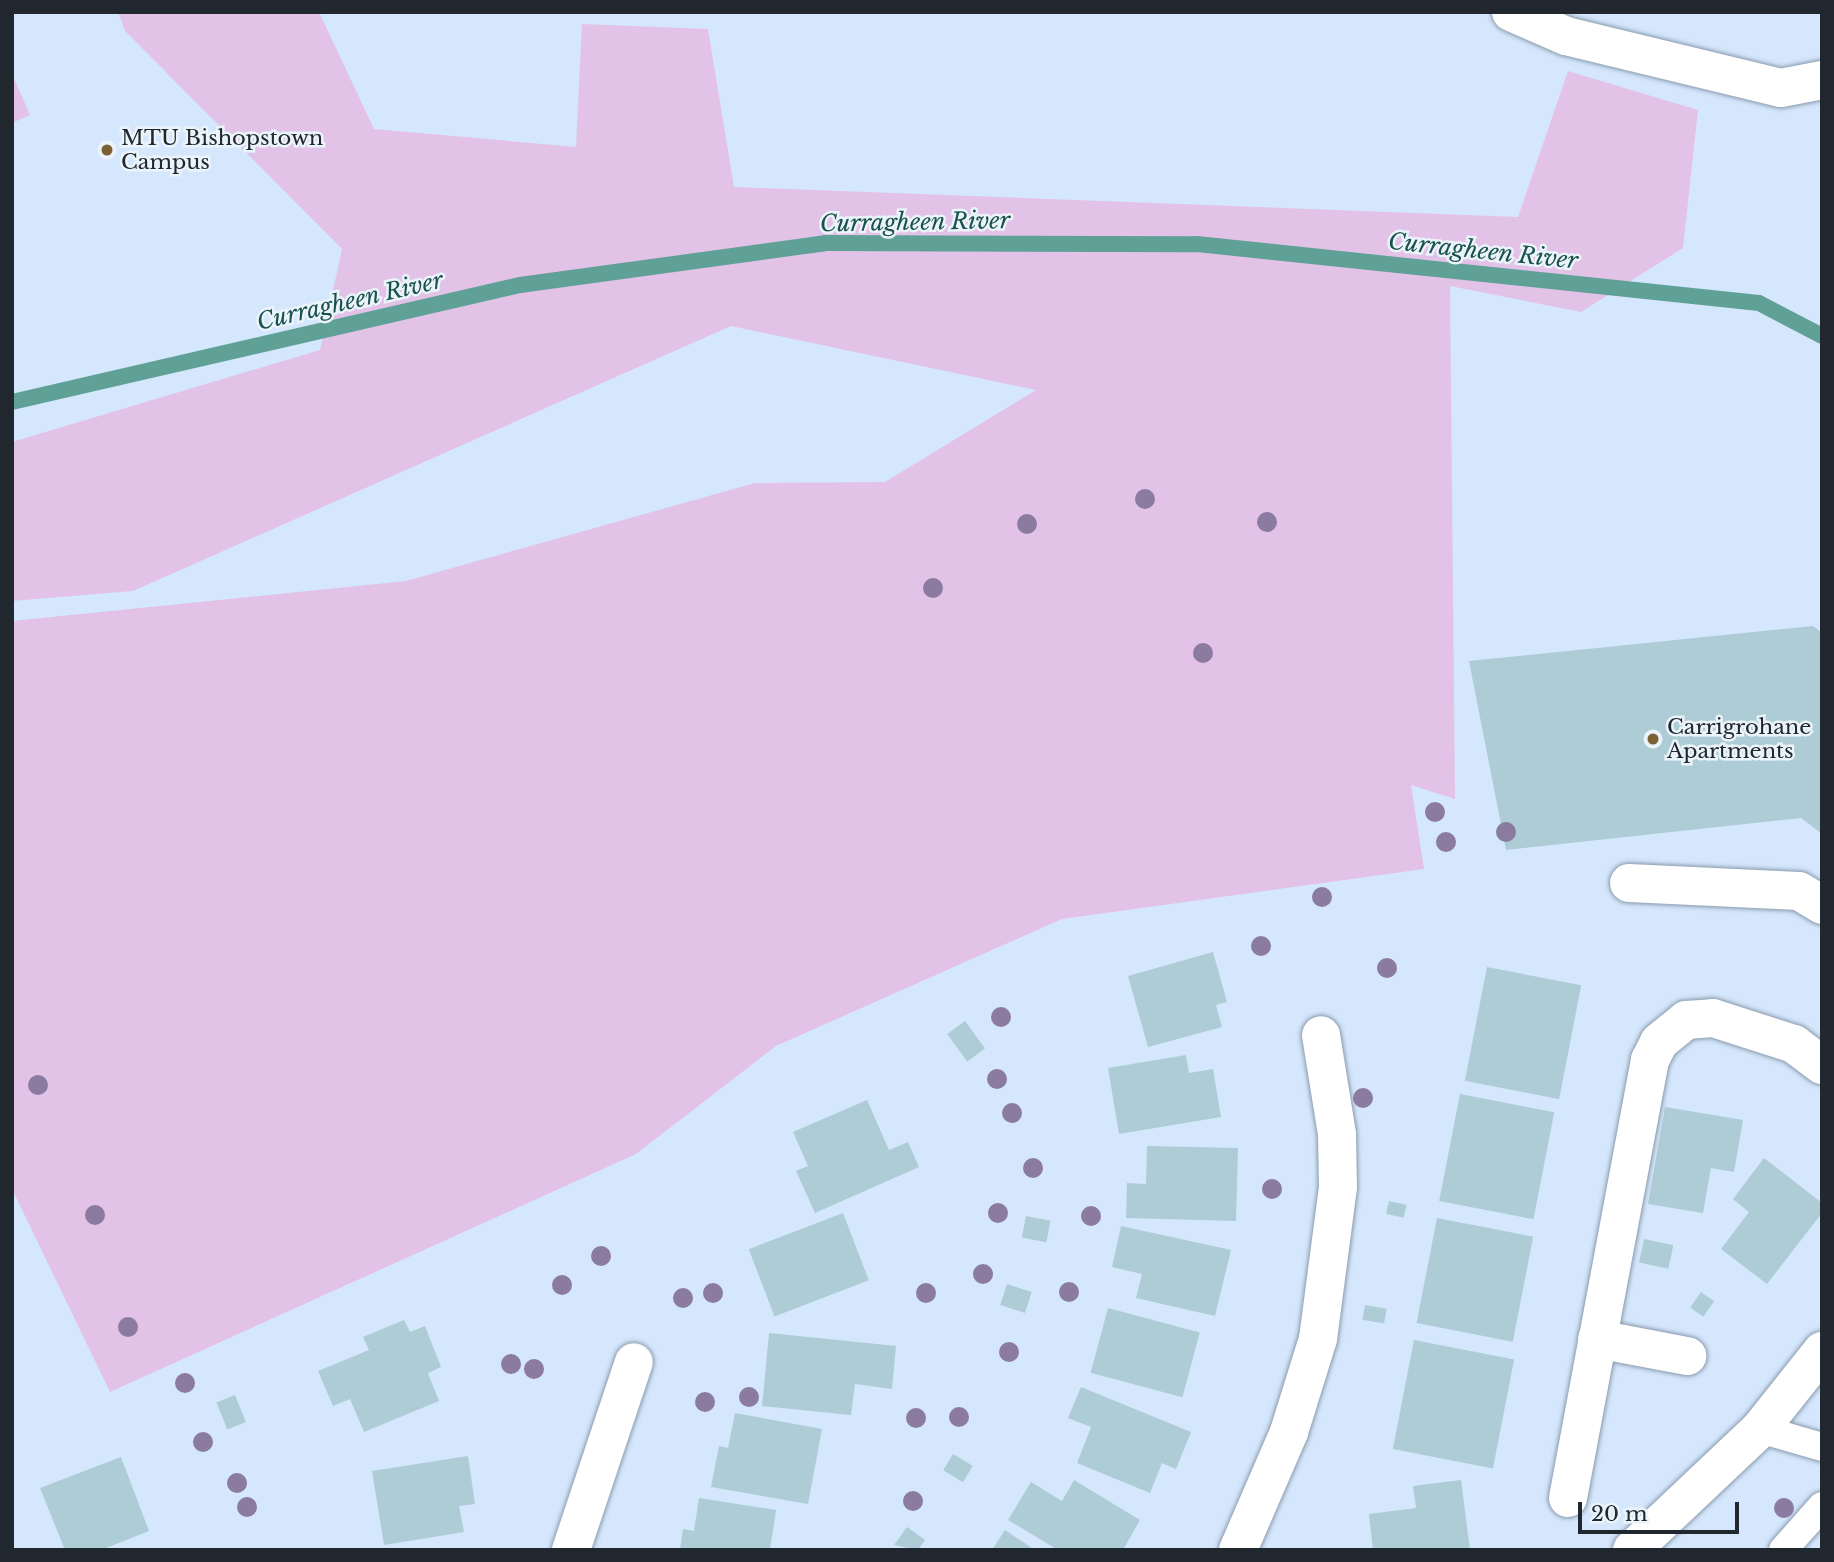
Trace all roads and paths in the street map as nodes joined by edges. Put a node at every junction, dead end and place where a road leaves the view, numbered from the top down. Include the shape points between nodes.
1 (1510, 12) edge
2 (1822, 80) edge
3 (1629, 883) dead end
4 (1822, 905) edge
5 (1321, 1035) dead end
6 (1822, 1065) edge
7 (1597, 1339) junction
8 (1822, 1351) edge
9 (1687, 1356) dead end
10 (634, 1362) dead end
11 (1760, 1429) junction
12 (1822, 1447) edge
13 (1568, 1498) dead end
14 (1822, 1506) edge
15 (571, 1550) edge
16 (1238, 1550) edge
17 (1632, 1550) edge
18 (1783, 1550) edge

1 - 2 street via 1566,36 1781,88
3 - 4 street via 1799,891
5 - 16 street via 1337,1133 1338,1186 1318,1339 1289,1432
6 - 7 street via 1794,1044 1713,1018 1686,1020 1659,1042 1650,1060
7 - 9 street
7 - 13 street
8 - 11 street
10 - 15 street
11 - 12 lane
11 - 17 street
14 - 18 lane

